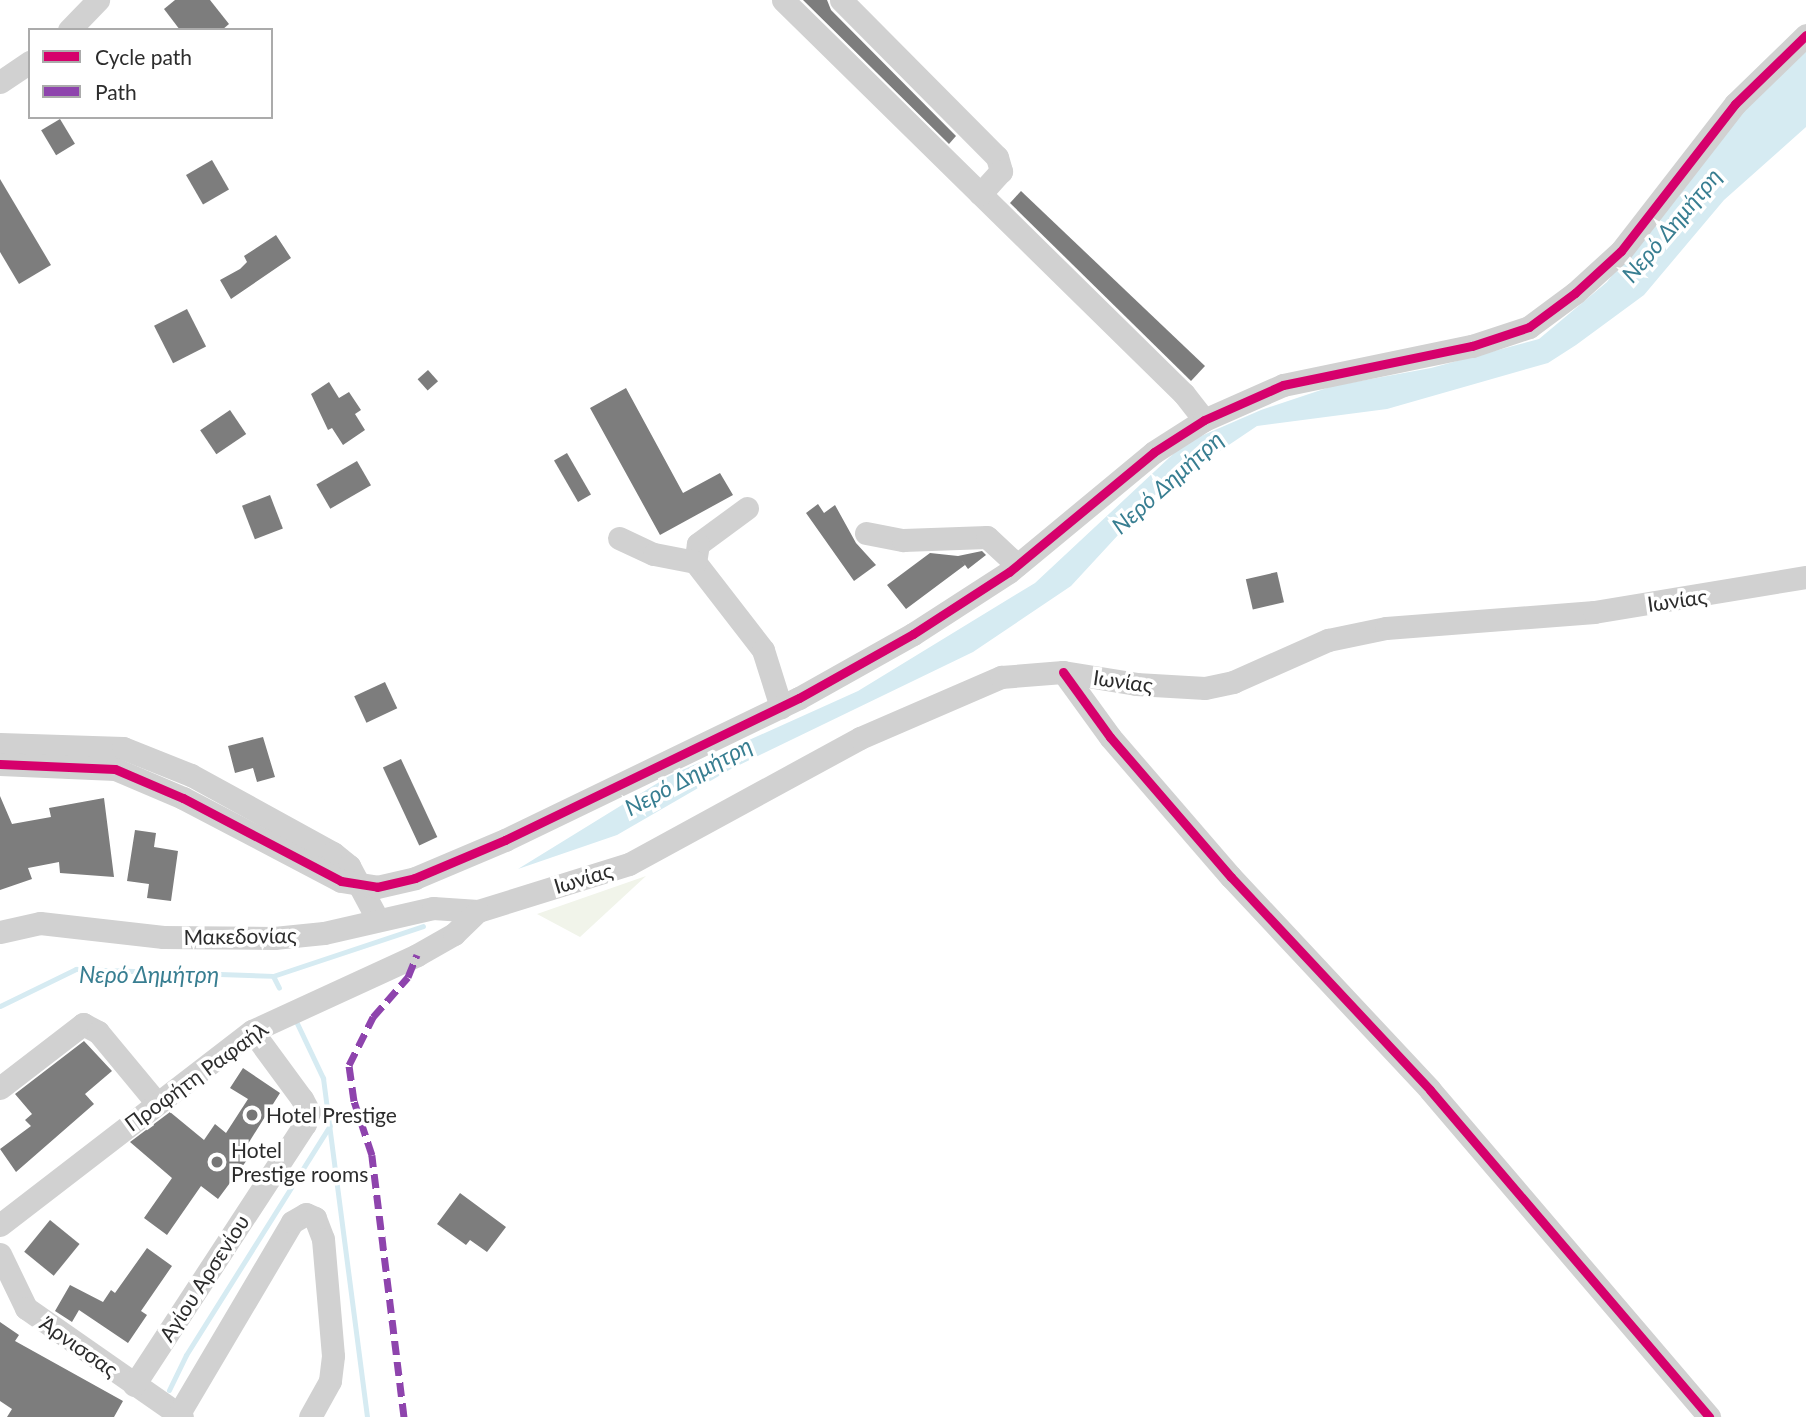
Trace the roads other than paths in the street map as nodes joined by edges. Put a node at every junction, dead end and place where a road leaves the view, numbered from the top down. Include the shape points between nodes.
1 (98, 0) edge
2 (783, 0) edge
3 (841, 0) edge
4 (71, 28) edge
5 (1806, 35) edge
6 (28, 63) edge
7 (0, 82) edge
8 (980, 194) junction
9 (1204, 420) junction
10 (747, 508) dead end
11 (866, 533) dead end
12 (619, 538) dead end
13 (695, 562) junction
14 (1017, 565) junction
15 (1806, 577) edge
16 (1063, 672) junction
17 (781, 707) junction
18 (0, 744) edge
19 (0, 764) edge
20 (361, 886) junction
21 (478, 911) junction
22 (378, 920) junction
23 (0, 932) edge
24 (251, 1031) junction
25 (0, 1088) edge
26 (158, 1103) junction
27 (0, 1225) edge
28 (0, 1254) edge
29 (134, 1385) junction
30 (180, 1416) edge
31 (310, 1417) edge
32 (1709, 1417) edge

1 - 4 street
2 - 8 street
3 - 8 street via 997,157 1001,172
5 - 9 street via 1735,104 1621,251 1529,327 1472,346 1283,385
6 - 7 street
8 - 9 street via 1184,394
9 - 14 street via 1154,452
10 - 13 street via 698,544
11 - 14 street via 904,540 987,537
12 - 13 street via 654,554
13 - 17 street via 763,650
14 - 17 street via 913,634
15 - 16 street, Ιωνίας via 1594,612 1386,628 1328,640 1233,682 1205,688 1136,684
16 - 21 street, Ιωνίας via 1028,671 977,685 860,738 629,864
16 - 32 street via 1103,728 1196,838 1430,1090
17 - 20 street via 505,840 415,878
18 - 20 street via 105,746 149,756 315,841 349,866
19 - 20 street via 115,769 183,798 322,873
20 - 22 street
21 - 22 street, Μακεδονίας via 448,907
21 - 24 street, Προφήτη Ραφαήλ via 461,929 417,955
22 - 23 street, Μακεδονίας via 324,933 274,938 163,937 40,923
24 - 26 street, Προφήτη Ραφαήλ
24 - 29 street, Αγίου Αρσενίου via 309,1112
25 - 26 street via 83,1024 98,1032
26 - 27 street, Προφήτη Ραφαήλ
28 - 29 street, Άρνισσας via 26,1308
29 - 30 street, Άρνισσας
30 - 31 street via 292,1222 306,1214 314,1219 323,1239 333,1356 330,1381

